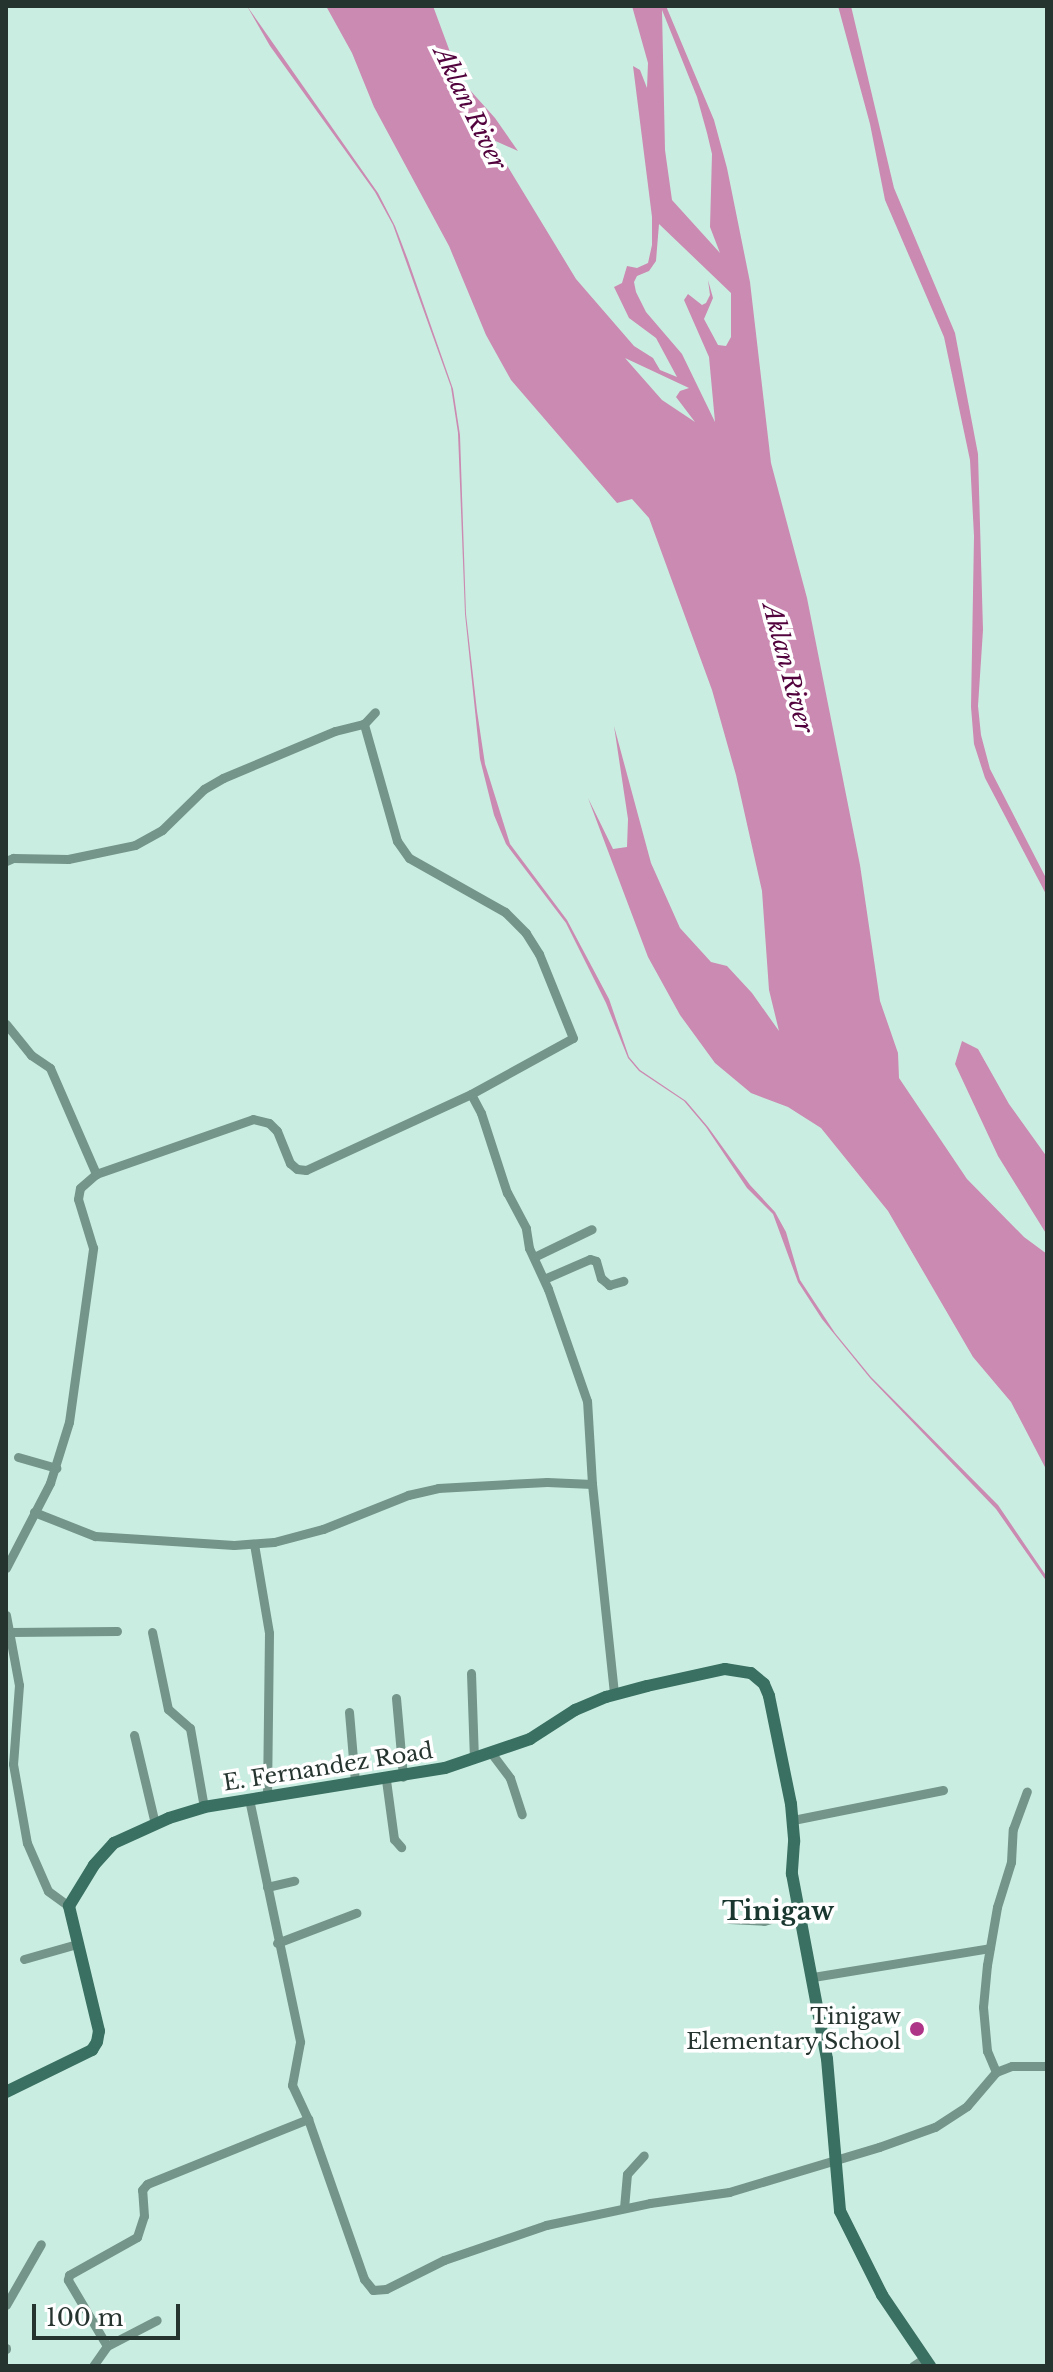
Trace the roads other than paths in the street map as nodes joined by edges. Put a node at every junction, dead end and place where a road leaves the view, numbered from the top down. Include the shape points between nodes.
1 (375, 712) dead end
2 (364, 724) junction
3 (8, 858) edge
4 (6, 1024) edge
5 (471, 1094) junction
6 (96, 1174) junction
7 (592, 1229) dead end
8 (534, 1257) junction
9 (544, 1279) junction
10 (623, 1281) dead end
11 (18, 1457) dead end
12 (56, 1468) junction
13 (592, 1484) junction
14 (34, 1512) junction
15 (254, 1544) junction
16 (6, 1568) edge
17 (6, 1615) edge
18 (117, 1631) dead end
19 (10, 1632) junction
20 (152, 1632) dead end
21 (8, 1644) edge
22 (471, 1673) dead end
23 (614, 1694) junction
24 (396, 1698) dead end
25 (349, 1712) dead end
26 (134, 1735) dead end
27 (492, 1754) junction
28 (474, 1757) junction
29 (9, 1763) edge
30 (403, 1777) junction
31 (386, 1780) junction
32 (355, 1782) junction
33 (943, 1790) dead end
34 (1027, 1791) dead end
35 (267, 1795) junction
36 (249, 1799) junction
37 (204, 1807) junction
38 (522, 1814) dead end
39 (793, 1820) junction
40 (155, 1824) junction
41 (401, 1847) dead end
42 (294, 1881) dead end
43 (267, 1887) junction
44 (69, 1906) junction
45 (798, 1911) junction
46 (356, 1913) dead end
47 (729, 1919) dead end
48 (277, 1943) junction
49 (77, 1944) junction
50 (990, 1948) junction
51 (24, 1959) dead end
52 (813, 1977) junction
53 (1047, 2066) edge
54 (996, 2072) junction
55 (6, 2092) edge
56 (308, 2119) junction
57 (644, 2155) dead end
58 (838, 2160) junction
59 (624, 2208) junction
60 (41, 2244) dead end
61 (6, 2305) edge
62 (157, 2320) dead end
63 (107, 2346) junction
64 (923, 2363) edge
65 (93, 2366) edge

1 - 2 street
2 - 3 street via 223,778 162,830 135,845 68,859
2 - 5 street via 397,841 409,858 505,912 526,933 573,1038
4 - 6 street via 31,1055 50,1068
5 - 6 street via 306,1170 290,1163 269,1123 253,1119
5 - 8 street
6 - 12 street via 80,1188 78,1199 93,1248 69,1422
7 - 8 street
8 - 9 street
9 - 10 street via 590,1259 609,1285
9 - 13 street via 587,1401
11 - 12 street
12 - 14 street
13 - 15 street via 438,1488 323,1529
13 - 23 street
14 - 15 street via 95,1536
14 - 16 street
15 - 35 street via 269,1633
17 - 19 street
18 - 19 street
19 - 21 street
20 - 37 street via 168,1709 190,1728
21 - 29 street via 19,1685
22 - 28 street
23 - 27 street, E. Fernandez Road
23 - 39 street, E. Fernandez Road via 725,1669 751,1673 769,1696
24 - 30 street
25 - 32 street
26 - 40 street
27 - 28 street, E. Fernandez Road
27 - 38 street via 510,1778
28 - 30 street, E. Fernandez Road
29 - 44 street via 39,1878 57,1901
30 - 31 street, E. Fernandez Road
31 - 32 street, E. Fernandez Road
31 - 41 street via 394,1839
32 - 35 street, E. Fernandez Road
33 - 39 street
34 - 50 street via 1015,1821
35 - 36 street, E. Fernandez Road
36 - 37 street, E. Fernandez Road
36 - 43 street
37 - 40 street, E. Fernandez Road
39 - 45 street, E. Fernandez Road
40 - 44 street, E. Fernandez Road via 114,1843
42 - 43 street
43 - 48 street
44 - 49 street
45 - 47 street via 764,1921
45 - 52 street, E. Fernandez Road
46 - 48 street
48 - 56 street via 300,2042 292,2085
49 - 51 street
49 - 55 street via 99,2031 97,2042 92,2050
50 - 52 street
50 - 54 street via 983,2007 987,2051
52 - 58 street, E. Fernandez Road
53 - 54 street via 1012,2066
54 - 58 street via 967,2106 935,2127
56 - 59 street via 364,2279 373,2290 492,2242
56 - 63 street via 147,2184 137,2237 69,2275
57 - 59 street via 627,2174
58 - 59 street via 729,2192
58 - 64 street, E. Fernandez Road via 840,2211 847,2229
60 - 61 street
62 - 63 street
63 - 65 street

